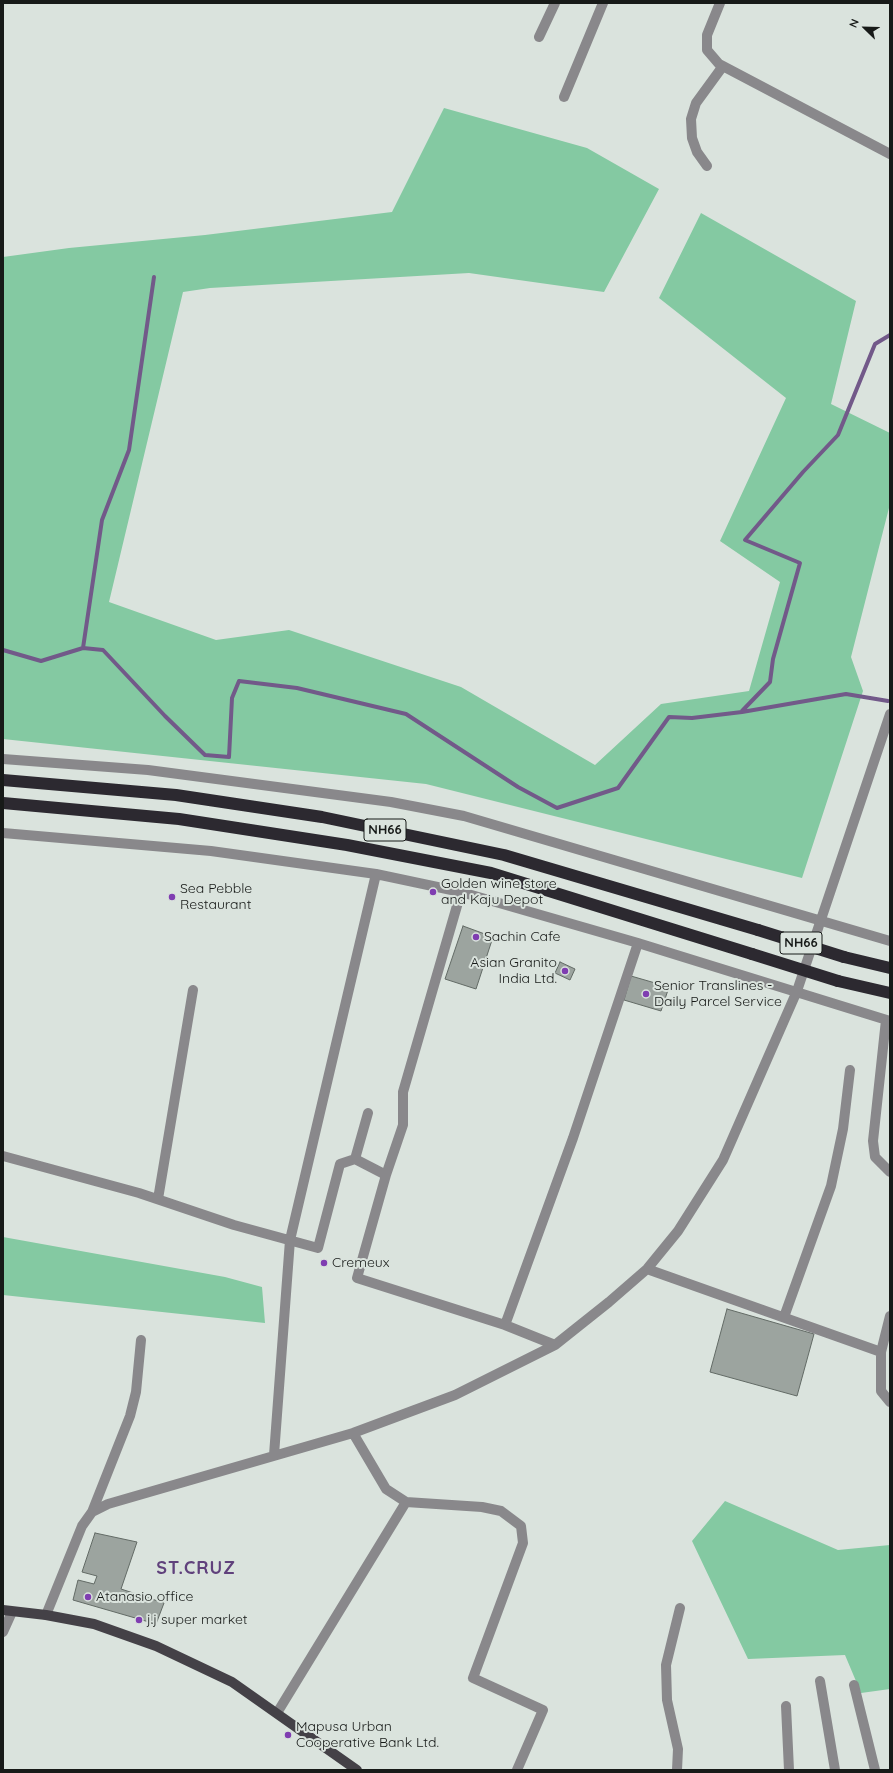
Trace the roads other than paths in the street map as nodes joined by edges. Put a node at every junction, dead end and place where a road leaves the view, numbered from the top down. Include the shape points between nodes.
1 (555, 3) edge
2 (603, 3) edge
3 (720, 3) edge
4 (539, 37) dead end
5 (723, 66) junction
6 (564, 97) dead end
7 (890, 154) edge
8 (707, 166) dead end
9 (890, 714) edge
10 (3, 759) edge
11 (3, 780) edge
12 (3, 803) edge
13 (3, 833) edge
14 (376, 874) junction
15 (461, 892) junction
16 (822, 921) junction
17 (890, 941) edge
18 (638, 943) junction
19 (890, 968) edge
20 (193, 990) dead end
21 (797, 991) junction
22 (890, 993) edge
23 (888, 1020) edge
24 (850, 1070) dead end
25 (368, 1113) dead end
26 (3, 1156) edge
27 (355, 1159) junction
28 (890, 1172) edge
29 (386, 1175) junction
30 (158, 1199) junction
31 (290, 1240) junction
32 (647, 1269) junction
33 (890, 1316) edge
34 (784, 1317) junction
35 (505, 1325) junction
36 (140, 1340) dead end
37 (555, 1345) junction
38 (881, 1352) junction
39 (890, 1402) edge
40 (353, 1433) junction
41 (274, 1455) junction
42 (406, 1502) junction
43 (92, 1512) junction
44 (680, 1608) dead end
45 (7, 1611) edge
46 (46, 1615) junction
47 (3, 1632) edge
48 (820, 1682) dead end
49 (854, 1685) dead end
50 (786, 1706) dead end
51 (277, 1713) junction
52 (357, 1770) edge
53 (517, 1770) edge
54 (677, 1770) edge
55 (789, 1770) edge
56 (835, 1770) edge
57 (875, 1770) edge

1 - 4 street
2 - 6 street
3 - 5 street via 708,35 707,50
5 - 7 street
5 - 8 street via 696,103 691,120 692,138 697,152
9 - 16 street
10 - 16 street via 148,770 391,802 464,816
11 - 19 highway, NH66, bridge via 176,795 322,817 504,855 844,957
12 - 22 highway, NH66, bridge via 179,818 347,845 491,873 838,981
13 - 14 street via 211,851
14 - 15 street
14 - 31 street
15 - 18 street
15 - 29 street via 403,1092 403,1125
16 - 17 street
16 - 21 street
18 - 21 street
18 - 35 street via 573,1138
20 - 30 street
21 - 23 street
21 - 32 street via 723,1160 678,1230
23 - 28 street via 873,1141 875,1157
24 - 34 street via 843,1129 831,1186
25 - 27 street
26 - 30 street
27 - 29 street
27 - 31 street via 340,1164 318,1248
29 - 35 street via 356,1278
30 - 31 street
31 - 41 street
32 - 34 street
32 - 37 street
33 - 38 street
34 - 38 street
35 - 37 street
36 - 43 street via 136,1392 130,1416
37 - 40 street via 455,1395
38 - 39 street via 881,1391
40 - 41 street
40 - 42 street via 386,1488
41 - 43 street via 108,1504
42 - 51 street
42 - 53 street via 482,1507 501,1511 521,1526 523,1543 473,1678 543,1710
43 - 46 street via 82,1526
44 - 54 street via 666,1665 667,1700 678,1749
45 - 46 main road
45 - 47 street
46 - 51 main road via 94,1624 156,1646 232,1682
48 - 56 street
49 - 57 street
50 - 55 street
51 - 52 main road

